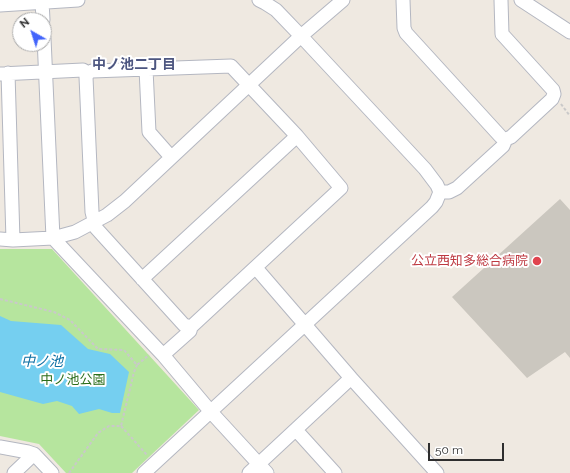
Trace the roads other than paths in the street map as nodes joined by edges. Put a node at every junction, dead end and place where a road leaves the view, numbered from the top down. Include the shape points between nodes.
1 (78, 0) edge
2 (258, 0) edge
3 (342, 0) edge
4 (403, 0) edge
5 (501, 0) edge
6 (521, 0) edge
7 (39, 1) edge
8 (0, 4) edge
9 (41, 12) edge
10 (570, 32) edge
11 (301, 36) junction
12 (45, 52) edge
13 (146, 69) junction
14 (46, 72) junction
15 (4, 73) edge
16 (88, 73) junction
17 (249, 85) junction
18 (297, 136) junction
19 (5, 138) edge
20 (506, 139) junction
21 (171, 157) junction
22 (440, 192) junction
23 (94, 222) junction
24 (53, 238) junction
25 (0, 239) edge
26 (13, 240) junction
27 (256, 268) junction
28 (142, 279) junction
29 (305, 324) junction
30 (190, 327) junction
31 (159, 352) junction
32 (351, 378) junction
33 (211, 412) junction
34 (296, 430) junction
35 (0, 446) edge
36 (34, 454) junction
37 (259, 470) edge
38 (14, 473) edge
39 (52, 473) edge
40 (144, 473) edge
41 (335, 473) edge
42 (437, 473) edge

1 - 7 street
2 - 11 street via 276,10
3 - 11 street
4 - 20 street via 406,33
5 - 20 street via 502,34 554,94
6 - 10 street
7 - 8 street
7 - 9 street
11 - 17 street
11 - 22 street via 425,169
12 - 14 street
13 - 16 street
13 - 17 street via 231,66
13 - 21 street via 149,132
14 - 15 street
14 - 16 street via 83,70
14 - 24 street
15 - 19 street
16 - 23 street via 86,77
17 - 18 street
17 - 21 street
18 - 27 street via 341,188
18 - 28 street
19 - 26 street
20 - 22 street via 503,146 457,188 449,192
21 - 23 street via 125,201 107,216
22 - 29 street via 432,208
23 - 24 street via 75,232
23 - 28 street via 96,228
24 - 26 street
24 - 31 street
25 - 26 street
27 - 29 street
27 - 30 street
28 - 30 street via 184,325
29 - 32 street
29 - 33 street
30 - 31 street via 190,331
31 - 33 street
32 - 34 street
32 - 42 street
33 - 37 street
33 - 40 street
34 - 37 street
34 - 41 street
35 - 36 street
36 - 38 street
36 - 39 street

